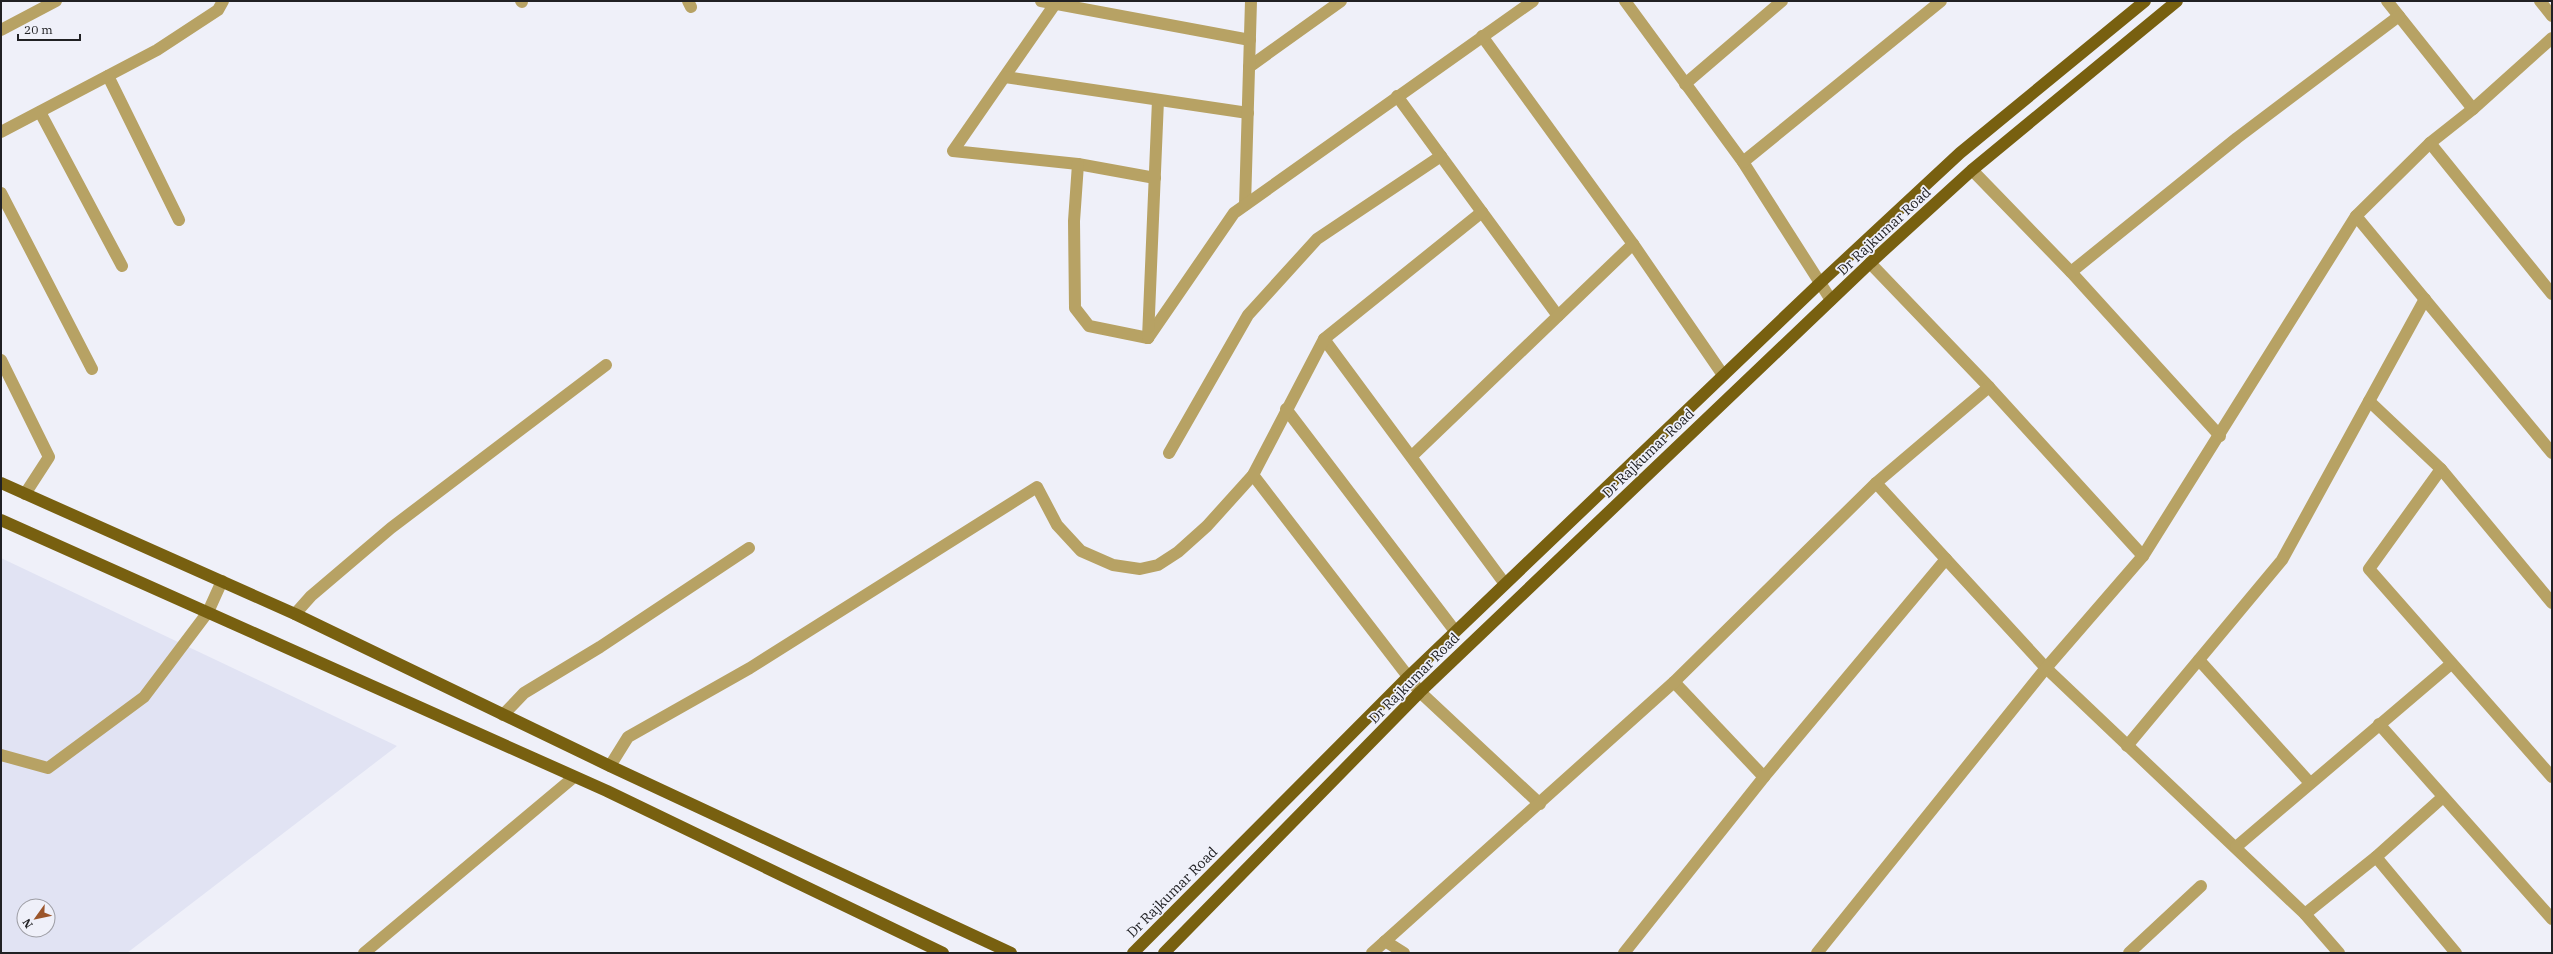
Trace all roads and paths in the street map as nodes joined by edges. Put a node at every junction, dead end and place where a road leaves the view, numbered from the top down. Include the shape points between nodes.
1 (56, 1) edge
2 (223, 1) edge
3 (1041, 1) edge
4 (1251, 1) edge
5 (1341, 1) edge
6 (1533, 1) edge
7 (1625, 1) edge
8 (1782, 1) edge
9 (1941, 1) edge
10 (2146, 1) edge
11 (2387, 1) edge
12 (2540, 1) edge
13 (2171, 3) edge
14 (1055, 4) junction
15 (2399, 16) junction
16 (2552, 16) edge
17 (1, 30) edge
18 (1482, 36) junction
19 (2552, 38) edge
20 (1250, 40) junction
21 (1249, 67) junction
22 (108, 76) junction
23 (1005, 77) junction
24 (1685, 84) junction
25 (1397, 96) junction
26 (1158, 100) junction
27 (2473, 109) junction
28 (40, 112) junction
29 (1248, 113) junction
30 (1, 132) edge
31 (2430, 143) junction
32 (1441, 156) junction
33 (1743, 162) junction
34 (1078, 164) junction
35 (1972, 170) junction
36 (1155, 178) junction
37 (1, 193) edge
38 (1245, 205) junction
39 (1482, 212) junction
40 (2356, 216) junction
41 (179, 220) dead end
42 (1633, 244) junction
43 (1870, 263) junction
44 (122, 266) dead end
45 (2071, 272) junction
46 (1820, 283) junction
47 (2552, 294) edge
48 (2425, 299) junction
49 (1831, 300) junction
50 (1558, 316) junction
51 (1148, 338) junction
52 (1324, 339) junction
53 (1, 360) edge
54 (606, 366) dead end
55 (92, 370) dead end
56 (1723, 376) junction
57 (1988, 388) junction
58 (2369, 401) junction
59 (1286, 409) junction
60 (2220, 436) junction
61 (1169, 453) dead end
62 (2552, 453) edge
63 (1412, 456) junction
64 (2441, 469) junction
65 (1253, 475) junction
66 (1, 483) edge
67 (1876, 484) junction
68 (26, 494) junction
69 (1, 520) edge
70 (749, 548) dead end
71 (2143, 556) junction
72 (1946, 559) junction
73 (222, 581) junction
74 (1505, 584) junction
75 (2552, 603) edge
76 (208, 612) junction
77 (296, 614) junction
78 (1455, 631) junction
79 (2199, 660) junction
80 (2451, 664) junction
81 (2046, 668) junction
82 (1408, 676) junction
83 (1674, 682) junction
84 (1420, 692) junction
85 (502, 715) junction
86 (2379, 724) junction
87 (2127, 746) junction
88 (1, 755) edge
89 (610, 766) junction
90 (574, 777) junction
91 (1764, 777) junction
92 (2552, 777) edge
93 (2310, 783) junction
94 (2443, 797) junction
95 (1540, 804) junction
96 (2236, 847) junction
97 (2376, 857) junction
98 (2201, 886) dead end
99 (2305, 914) junction
100 (2552, 919) edge
101 (1385, 941) junction
102 (364, 953) edge
103 (943, 953) edge
104 (1011, 953) edge
105 (1133, 953) edge
106 (1164, 953) edge
107 (1372, 953) edge
108 (1404, 953) edge
109 (1624, 953) edge
110 (1817, 953) edge
111 (2129, 953) edge
112 (2339, 953) edge
113 (2456, 953) edge

1 - 17 street
2 - 22 street via 218,10 157,50
3 - 14 street
4 - 20 street
5 - 21 street
6 - 18 street
7 - 24 street
8 - 24 street
9 - 33 street
10 - 46 main road, Dr Rajkumar Road via 1960,153
11 - 15 street
12 - 16 street
13 - 35 main road, Dr Rajkumar Road
14 - 20 street
14 - 23 street
15 - 27 street
15 - 45 street via 2237,138
18 - 25 street
18 - 42 street
19 - 27 street
20 - 21 street
21 - 29 street
22 - 28 street
22 - 41 street
23 - 26 street
23 - 34 street via 953,151
24 - 33 street
25 - 32 street
25 - 38 street
26 - 29 street
26 - 36 street
27 - 31 street
28 - 30 street
28 - 44 street
29 - 38 street
31 - 40 street
31 - 47 street
32 - 39 street
32 - 61 street via 1317,239 1248,315
33 - 46 street
34 - 36 street
34 - 51 street via 1074,222 1075,308 1089,326
35 - 43 main road, Dr Rajkumar Road
35 - 45 street
36 - 51 street
37 - 55 street
38 - 51 street via 1234,213
39 - 50 street
39 - 52 street
40 - 48 street
40 - 60 street
42 - 50 street
42 - 56 street
43 - 49 main road, Dr Rajkumar Road
43 - 57 street
45 - 60 street
46 - 49 street
46 - 56 main road, Dr Rajkumar Road
48 - 58 street
48 - 62 street
49 - 84 main road, Dr Rajkumar Road
50 - 63 street
52 - 59 street
52 - 63 street
53 - 68 street via 49,457
54 - 77 street via 391,528 311,596
56 - 74 main road, Dr Rajkumar Road
57 - 67 street
57 - 71 street
58 - 64 street
58 - 79 street via 2282,560
59 - 65 street
59 - 78 street
60 - 71 street
63 - 74 street
64 - 75 street
64 - 80 street via 2369,569
65 - 82 street
65 - 89 street via 1207,526 1178,552 1158,565 1140,569 1113,565 1081,552 1057,525 1037,487 750,668 628,737
66 - 68 main road
67 - 72 street
67 - 83 street
68 - 73 main road
69 - 76 main road
70 - 85 street via 600,647 524,693
71 - 81 street
72 - 81 street
72 - 91 street
73 - 76 street
73 - 77 main road
74 - 78 main road, Dr Rajkumar Road
76 - 88 street via 144,697 48,768
76 - 90 main road
77 - 85 main road
78 - 82 main road, Dr Rajkumar Road
79 - 87 street
79 - 93 street
80 - 86 street
80 - 92 street
81 - 87 street
81 - 110 street
82 - 84 street
82 - 105 main road, Dr Rajkumar Road
83 - 91 street
83 - 95 street
84 - 95 street
84 - 106 main road, Dr Rajkumar Road
85 - 89 main road
86 - 93 street
86 - 94 street
87 - 96 street
89 - 104 main road
90 - 102 street
90 - 103 main road
91 - 109 street
93 - 96 street
94 - 97 street
94 - 100 street
95 - 101 street
96 - 99 street
97 - 99 street
97 - 113 street
98 - 111 street
99 - 112 street
101 - 107 street
101 - 108 street

